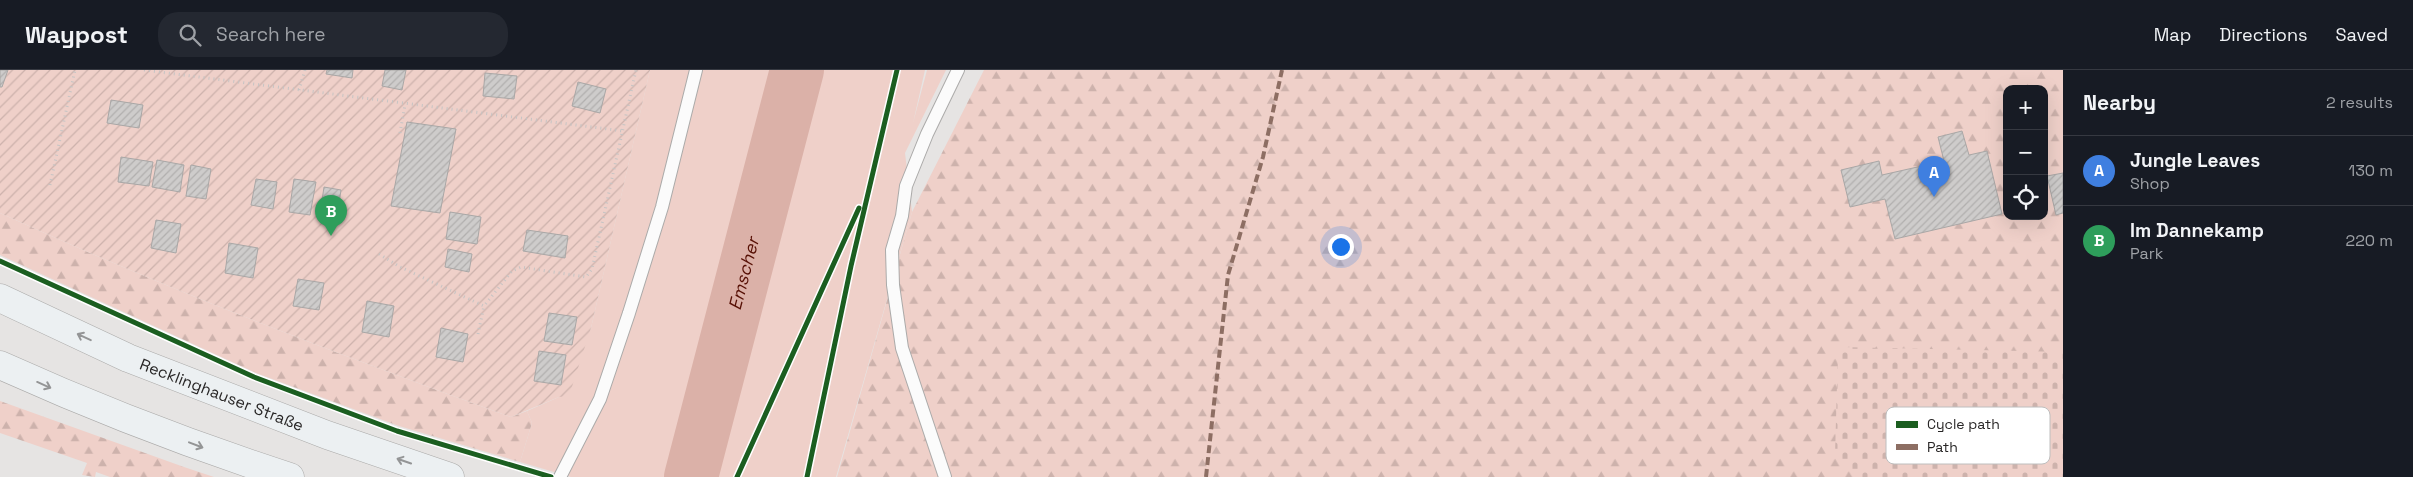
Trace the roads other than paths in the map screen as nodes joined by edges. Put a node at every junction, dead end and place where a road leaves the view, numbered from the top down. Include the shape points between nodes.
1 (696, 70) edge
2 (958, 70) edge
3 (0, 298) edge
4 (0, 365) edge
5 (290, 477) edge
6 (450, 477) edge
7 (560, 477) edge
8 (945, 477) edge

1 - 7 lane via 662,207 600,400
2 - 8 lane via 906,186 902,216 892,250 893,285 902,348
6 -> 3 main road, Recklinghauser Straße via 327,435 146,365
4 -> 5 main road via 129,420

